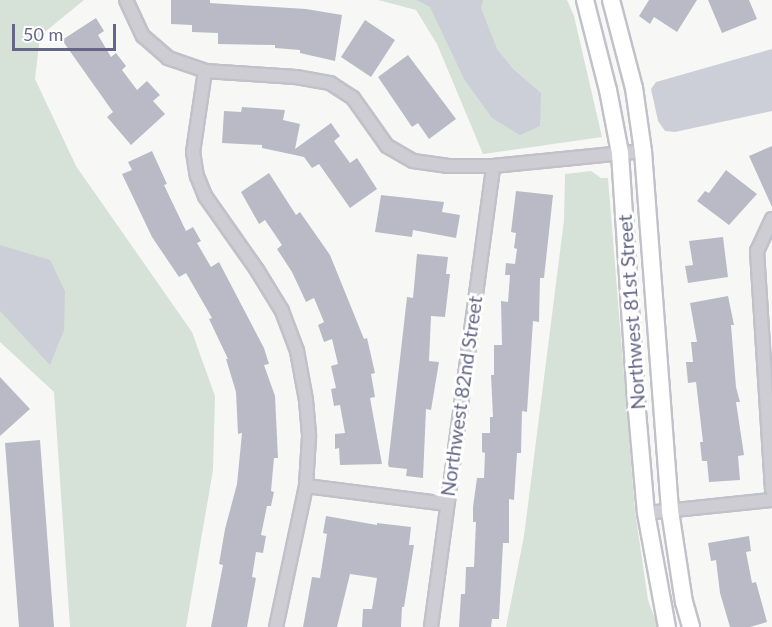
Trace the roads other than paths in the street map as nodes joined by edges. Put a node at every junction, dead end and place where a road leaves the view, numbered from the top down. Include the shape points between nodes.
1 (126, 0) edge
2 (585, 0) edge
3 (611, 0) edge
4 (205, 71) junction
5 (643, 151) junction
6 (620, 153) junction
7 (493, 166) junction
8 (770, 220) edge
9 (306, 486) junction
10 (772, 490) edge
11 (772, 500) edge
12 (447, 504) junction
13 (670, 511) junction
14 (646, 513) junction
15 (276, 627) edge
16 (430, 627) edge
17 (667, 627) edge
18 (691, 627) edge

1 - 4 street via 143,36 168,58
2 - 6 street, Northwest 81st Street
3 - 5 street, Northwest 81st Street via 634,88
4 - 7 street via 330,83 353,98 387,146 412,161
4 - 9 street via 193,153 197,176 205,196 282,311 297,351 309,437
5 - 6 street
5 - 13 street, Northwest 81st Street
6 - 7 street
6 - 14 street, Northwest 81st Street
7 - 12 street, Northwest 82nd Street
8 - 10 street via 757,251
9 - 12 street
9 - 15 street
11 - 13 street
12 - 16 street, Northwest 82nd Street
13 - 14 street
13 - 18 street, Northwest 81st Street
14 - 17 street, Northwest 81st Street

